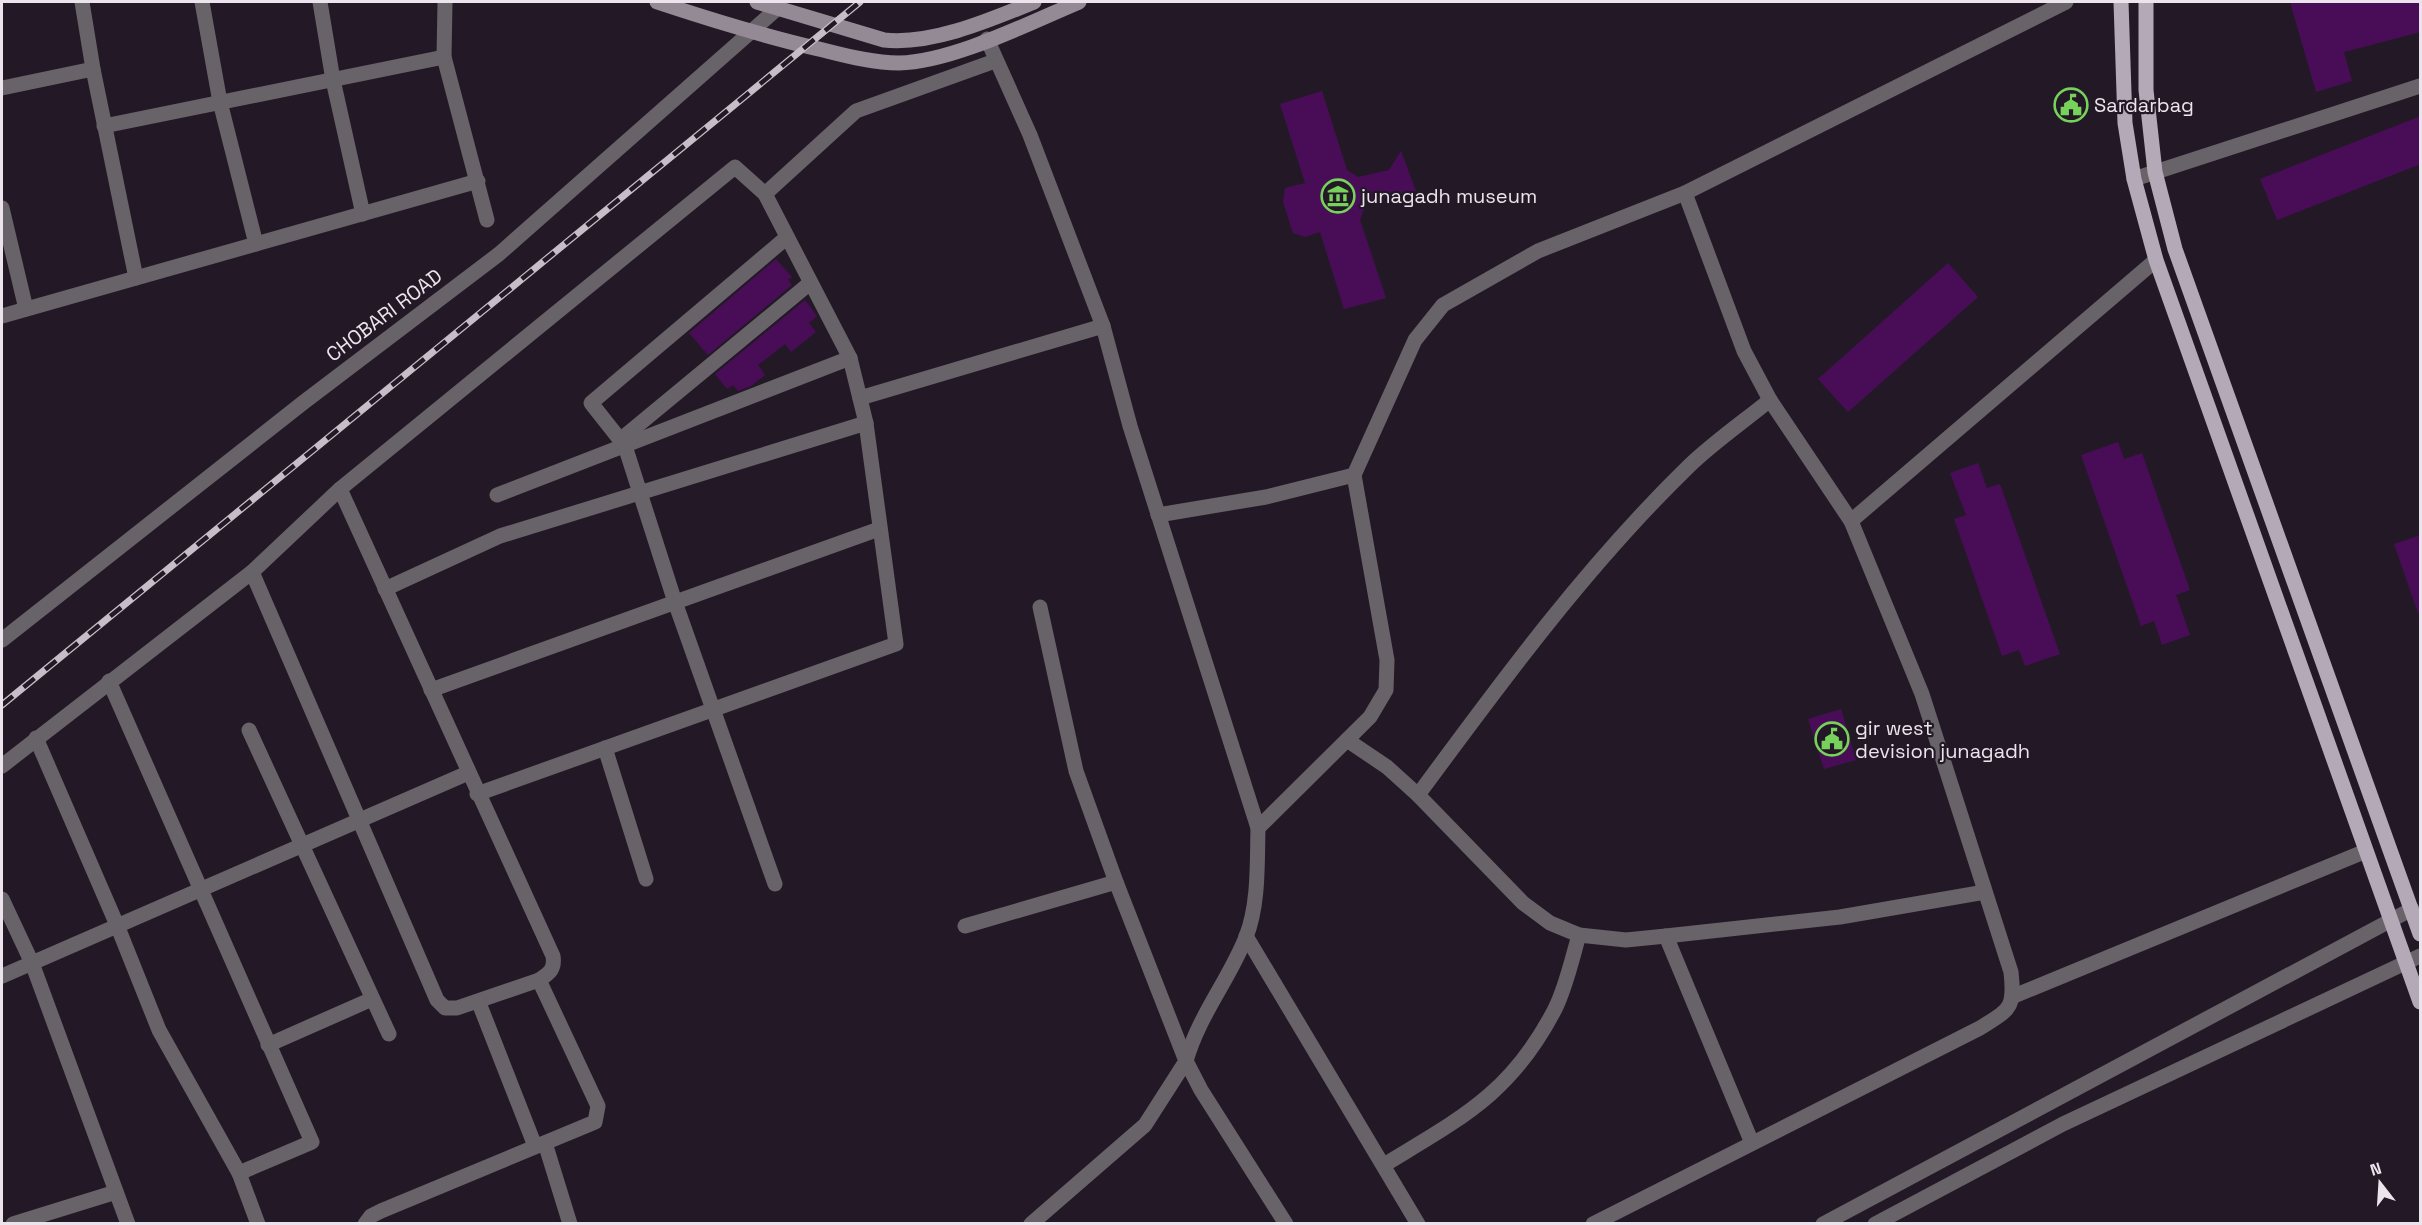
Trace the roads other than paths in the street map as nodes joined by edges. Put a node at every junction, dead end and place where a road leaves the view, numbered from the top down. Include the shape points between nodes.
1 (82, 2) edge
2 (202, 2) edge
3 (320, 2) edge
4 (445, 2) edge
5 (657, 2) edge
6 (758, 2) edge
7 (1034, 2) edge
8 (1079, 2) edge
9 (2066, 2) edge
10 (2121, 2) edge
11 (2146, 2) edge
12 (782, 4) edge
13 (750, 30) junction
14 (987, 39) junction
15 (444, 57) junction
16 (995, 61) junction
17 (93, 69) junction
18 (333, 80) junction
19 (2421, 86) edge
20 (2, 88) edge
21 (220, 102) junction
22 (104, 126) junction
23 (2155, 172) junction
24 (2134, 179) junction
25 (478, 182) junction
26 (1685, 193) junction
27 (765, 194) junction
28 (2, 208) edge
29 (363, 214) junction
30 (487, 220) dead end
31 (786, 238) junction
32 (256, 244) junction
33 (2156, 260) junction
34 (136, 278) junction
35 (810, 283) junction
36 (26, 309) junction
37 (2, 316) edge
38 (1103, 326) junction
39 (850, 358) junction
40 (860, 398) junction
41 (1770, 400) junction
42 (866, 423) junction
43 (622, 443) junction
44 (1354, 475) junction
45 (340, 489) junction
46 (639, 493) junction
47 (497, 495) dead end
48 (1158, 515) junction
49 (1851, 521) junction
50 (879, 529) junction
51 (252, 572) junction
52 (385, 589) junction
53 (675, 602) junction
54 (1040, 607) dead end
55 (2, 640) edge
56 (109, 681) junction
57 (431, 690) junction
58 (714, 709) junction
59 (249, 730) dead end
60 (36, 738) junction
61 (1347, 740) junction
62 (605, 748) junction
63 (2, 766) edge
64 (468, 772) junction
65 (477, 794) junction
66 (1418, 795) junction
67 (359, 818) junction
68 (1258, 828) junction
69 (302, 844) junction
70 (2366, 850) junction
71 (646, 879) dead end
72 (1116, 882) junction
73 (775, 884) dead end
74 (199, 889) junction
75 (1985, 892) junction
76 (2, 899) edge
77 (2412, 909) junction
78 (2392, 920) junction
79 (117, 925) junction
80 (965, 926) dead end
81 (2421, 934) edge
82 (1580, 935) junction
83 (1246, 936) junction
84 (1666, 936) junction
85 (2414, 960) edge
86 (32, 963) junction
87 (2, 976) edge
88 (539, 980) junction
89 (2014, 996) junction
90 (372, 999) junction
91 (2421, 1002) edge
92 (479, 1003) junction
93 (389, 1034) dead end
94 (268, 1045) junction
95 (1186, 1061) junction
96 (1752, 1143) junction
97 (540, 1144) junction
98 (1384, 1165) junction
99 (239, 1173) junction
100 (116, 1192) junction
101 (13, 1224) edge
102 (128, 1224) edge
103 (258, 1224) edge
104 (365, 1224) edge
105 (570, 1224) edge
106 (1031, 1224) edge
107 (1286, 1224) edge
108 (1418, 1224) edge
109 (1593, 1224) edge
110 (1823, 1224) edge
111 (1875, 1224) edge

1 - 17 street
2 - 21 street
3 - 18 street
4 - 15 street
5 - 13 main road
6 - 12 main road
7 - 12 main road via 930,38 897,42
8 - 14 main road
9 - 26 street
10 - 24 main road via 2125,123
11 - 23 main road via 2146,90
12 - 13 street, CHOBARI ROAD
13 - 14 main road via 861,59 899,63
13 - 55 street, CHOBARI ROAD via 499,254
14 - 16 street
15 - 18 street
15 - 25 street
16 - 27 street via 856,111
16 - 38 street via 1030,135
17 - 20 street
17 - 22 street
18 - 21 street
18 - 29 street
19 - 23 street
21 - 22 street
21 - 32 street
22 - 34 street
23 - 24 street
23 - 77 main road via 2175,249
24 - 33 main road
25 - 29 street
25 - 30 street
26 - 41 street via 1743,351
26 - 44 street via 1538,251 1443,306 1415,340
27 - 31 street
27 - 45 street via 735,167
28 - 36 street
29 - 32 street
31 - 35 street
31 - 43 street via 591,403
32 - 34 street
33 - 49 street
33 - 70 main road
34 - 36 street
35 - 39 street
35 - 43 street
36 - 37 street
38 - 40 street
38 - 48 street
39 - 40 street
39 - 43 street
40 - 42 street
41 - 49 street
41 - 66 street via 1691,465 1603,558 1519,659
42 - 46 street
42 - 50 street
43 - 46 street
43 - 47 street
44 - 48 street via 1266,497
44 - 61 street via 1388,660 1386,690 1370,717
45 - 51 street
45 - 52 street
46 - 52 street via 500,536
46 - 53 street
48 - 68 street
49 - 75 street via 1922,694
50 - 53 street
50 - 58 street via 896,644
51 - 56 street
51 - 67 street
52 - 57 street
53 - 57 street
53 - 58 street
54 - 72 street via 1076,771
56 - 60 street
56 - 74 street
57 - 64 street
58 - 62 street
58 - 73 street
59 - 69 street
60 - 63 street
60 - 79 street
61 - 66 street via 1387,767
61 - 68 street
62 - 65 street
62 - 71 street
64 - 65 street
64 - 67 street
65 - 88 street via 553,956 550,973
66 - 82 street via 1523,903 1550,923
67 - 69 street
67 - 92 street via 437,1000 445,1008
68 - 83 street via 1256,878
69 - 74 street
69 - 90 street
70 - 78 main road
70 - 89 street
72 - 80 street
72 - 95 street
74 - 79 street
74 - 94 street
75 - 84 street via 1840,917
75 - 89 street via 2011,972
76 - 86 street
77 - 78 street
77 - 81 main road
78 - 85 main road
78 - 110 street
79 - 86 street
79 - 99 street via 159,1030
82 - 84 street via 1626,940
82 - 98 street via 1556,1007 1532,1048 1503,1085 1473,1111
83 - 95 street via 1193,1035
83 - 98 street
84 - 96 street
85 - 91 main road
85 - 111 street via 2063,1124
86 - 87 street
86 - 100 street
88 - 92 street
88 - 97 street via 599,1113 588,1127
89 - 96 street via 2006,1011 1980,1028
90 - 93 street
90 - 94 street
92 - 97 street
94 - 99 street via 312,1142
95 - 106 street via 1145,1125
95 - 107 street
96 - 109 street
97 - 104 street via 381,1211
97 - 105 street
98 - 108 street
99 - 103 street
100 - 101 street
100 - 102 street

